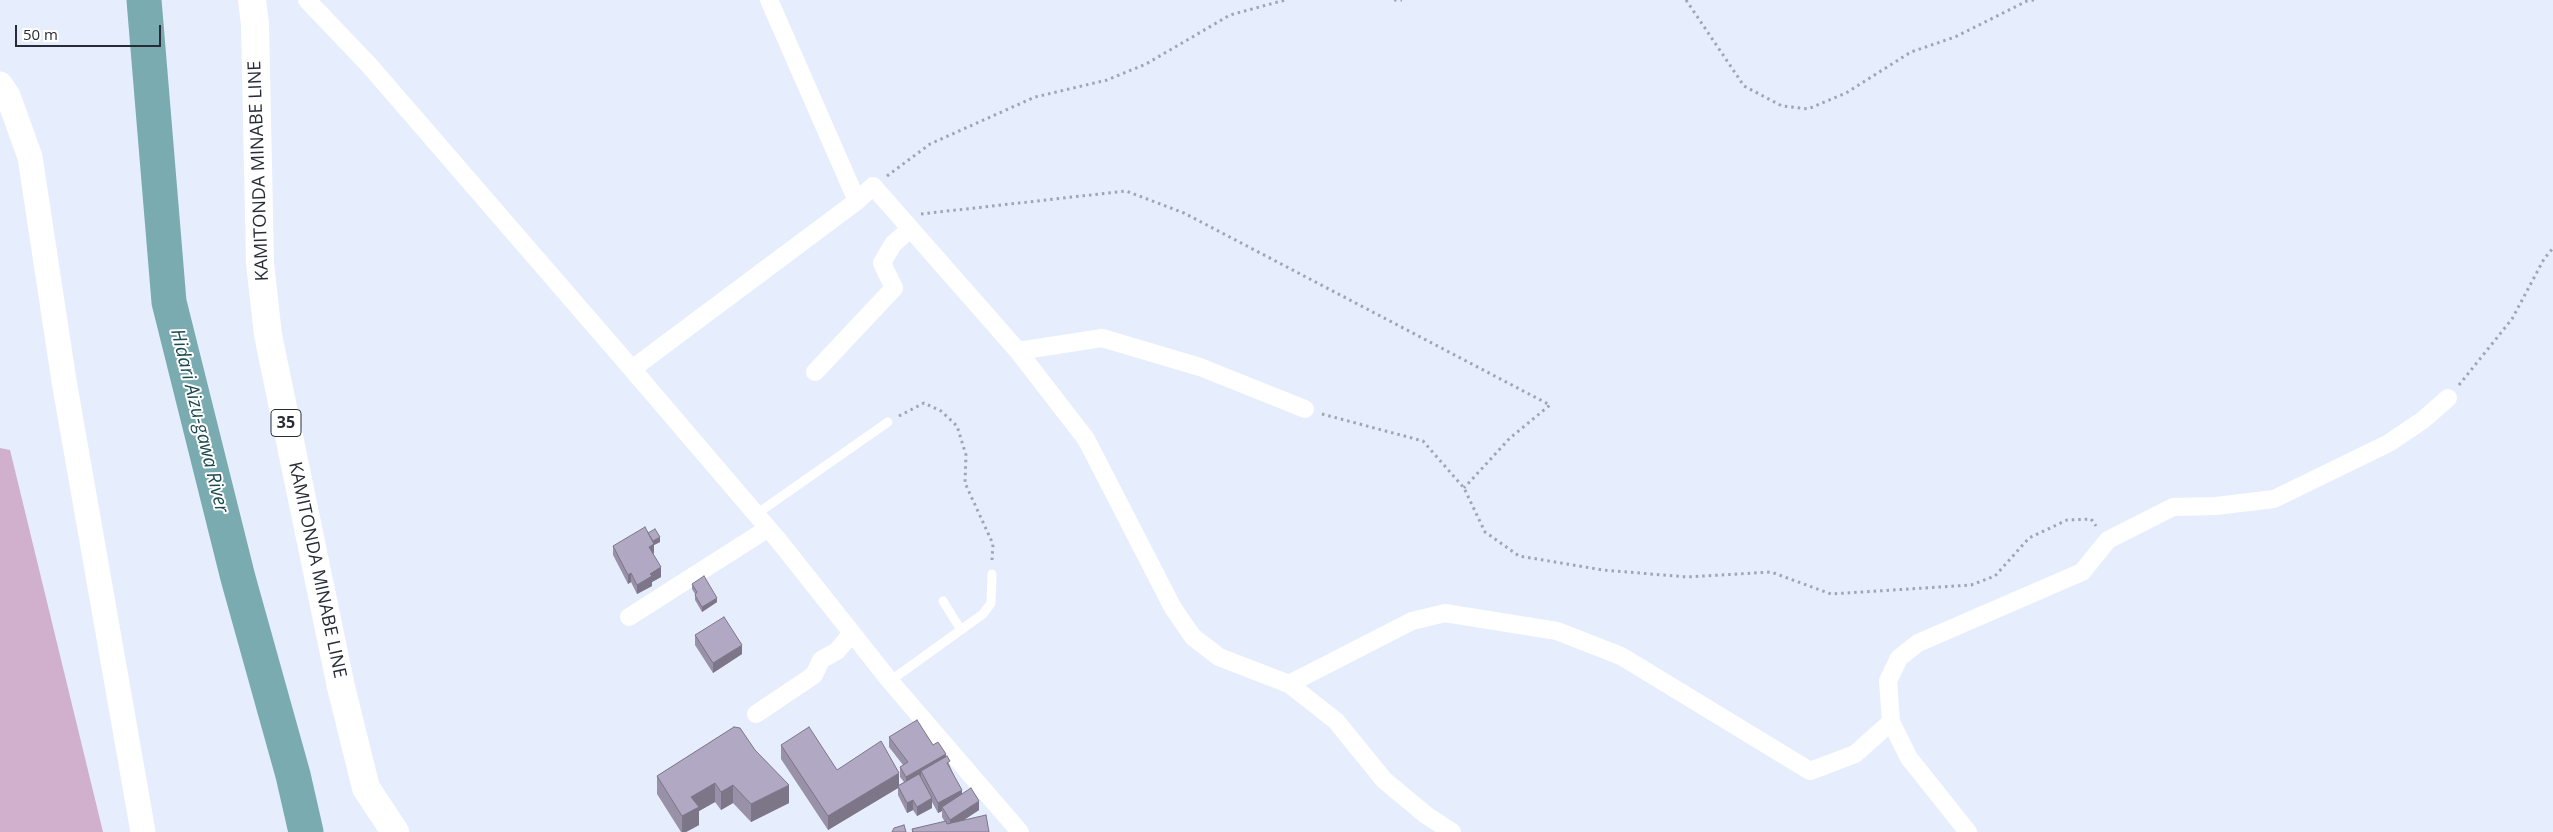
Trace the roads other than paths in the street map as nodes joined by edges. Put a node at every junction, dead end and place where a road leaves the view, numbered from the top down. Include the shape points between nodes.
1 (252, 0) edge
2 (307, 0) edge
3 (769, 0) edge
4 (0, 84) edge
5 (858, 202) junction
6 (905, 222) junction
7 (1018, 351) junction
8 (632, 369) junction
9 (814, 372) dead end
10 (2448, 398) road end
11 (1305, 409) road end
12 (888, 422) road end
13 (755, 515) junction
14 (767, 529) junction
15 (992, 574) road end
16 (943, 600) dead end
17 (629, 617) dead end
18 (961, 630) junction
19 (852, 633) junction
20 (890, 682) junction
21 (1289, 684) junction
22 (756, 714) dead end
23 (1891, 722) junction
24 (143, 832) edge
25 (395, 832) edge
26 (1020, 832) edge
27 (1452, 832) edge
28 (1968, 832) edge

1 - 25 main road, KAMITONDA MINABE LINE / 35 via 260,263 268,335 341,687 366,788
2 - 8 street via 369,65
3 - 5 street
4 - 24 street via 8,96 30,157 64,381
5 - 6 street via 873,186
5 - 8 street
6 - 7 street
6 - 9 street via 882,263 894,288
7 - 11 street via 1102,338 1200,367
7 - 21 street via 1086,439 1172,608 1193,637 1219,657
8 - 13 street
10 - 23 street via 2389,443 2274,499 2173,507 2108,540 2082,572 1918,643 1899,658 1888,681
12 - 13 lane
13 - 14 street
14 - 17 street
14 - 19 street
15 - 18 lane via 991,603 983,614
16 - 18 lane
18 - 20 lane
19 - 20 street
19 - 22 street via 837,651 822,660 814,675
20 - 26 street
21 - 23 street via 1412,621 1444,613 1557,631 1621,656 1810,771 1855,754
21 - 27 street via 1336,721 1384,780
23 - 28 street via 1909,758

